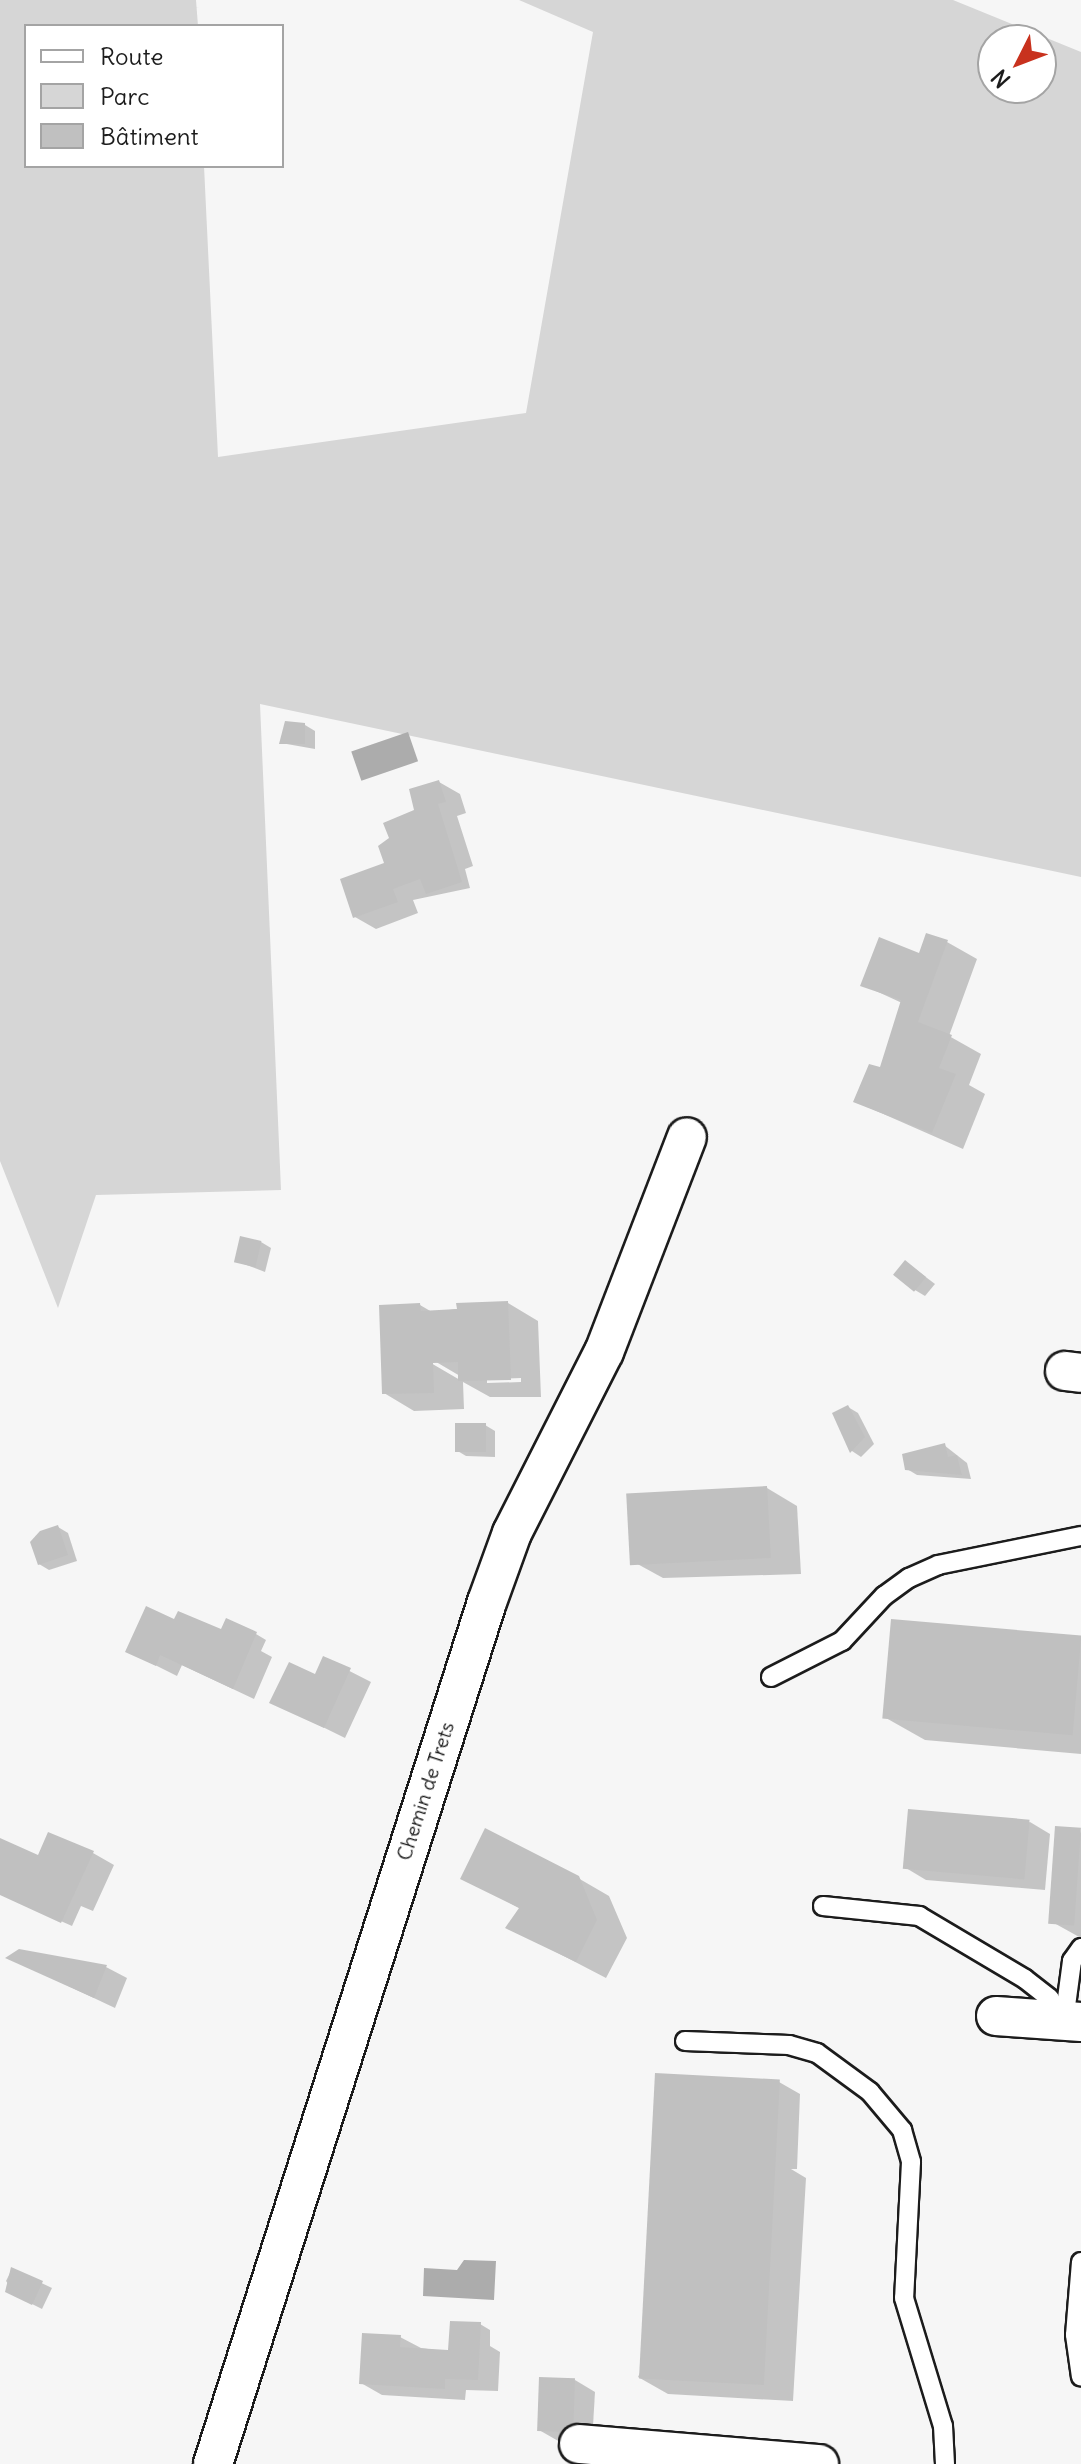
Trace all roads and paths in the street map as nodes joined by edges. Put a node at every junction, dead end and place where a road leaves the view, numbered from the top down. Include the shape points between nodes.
1 (687, 1137) dead end
2 (1081, 1536) edge
3 (771, 1677) dead end
4 (823, 1906) dead end
5 (1081, 1948) edge
6 (996, 2016) dead end
7 (1072, 2022) edge
8 (685, 2041) dead end
9 (1081, 2262) edge
10 (1081, 2377) edge
11 (579, 2444) dead end
12 (720, 2460) edge
13 (213, 2464) edge
14 (819, 2464) edge
15 (945, 2464) edge

1 - 13 street, Chemin de Trets via 604,1352 512,1533 414,1819 339,2075
2 - 3 lane via 938,1565 909,1578 884,1596 842,1641
4 - 7 lane via 919,1916 1025,1979
5 - 7 lane via 1072,1961
6 - 7 street
8 - 15 lane via 789,2045 817,2053 870,2092 902,2130 911,2162 904,2298 943,2426
9 - 10 lane via 1075,2335
11 - 12 street
12 - 14 street

